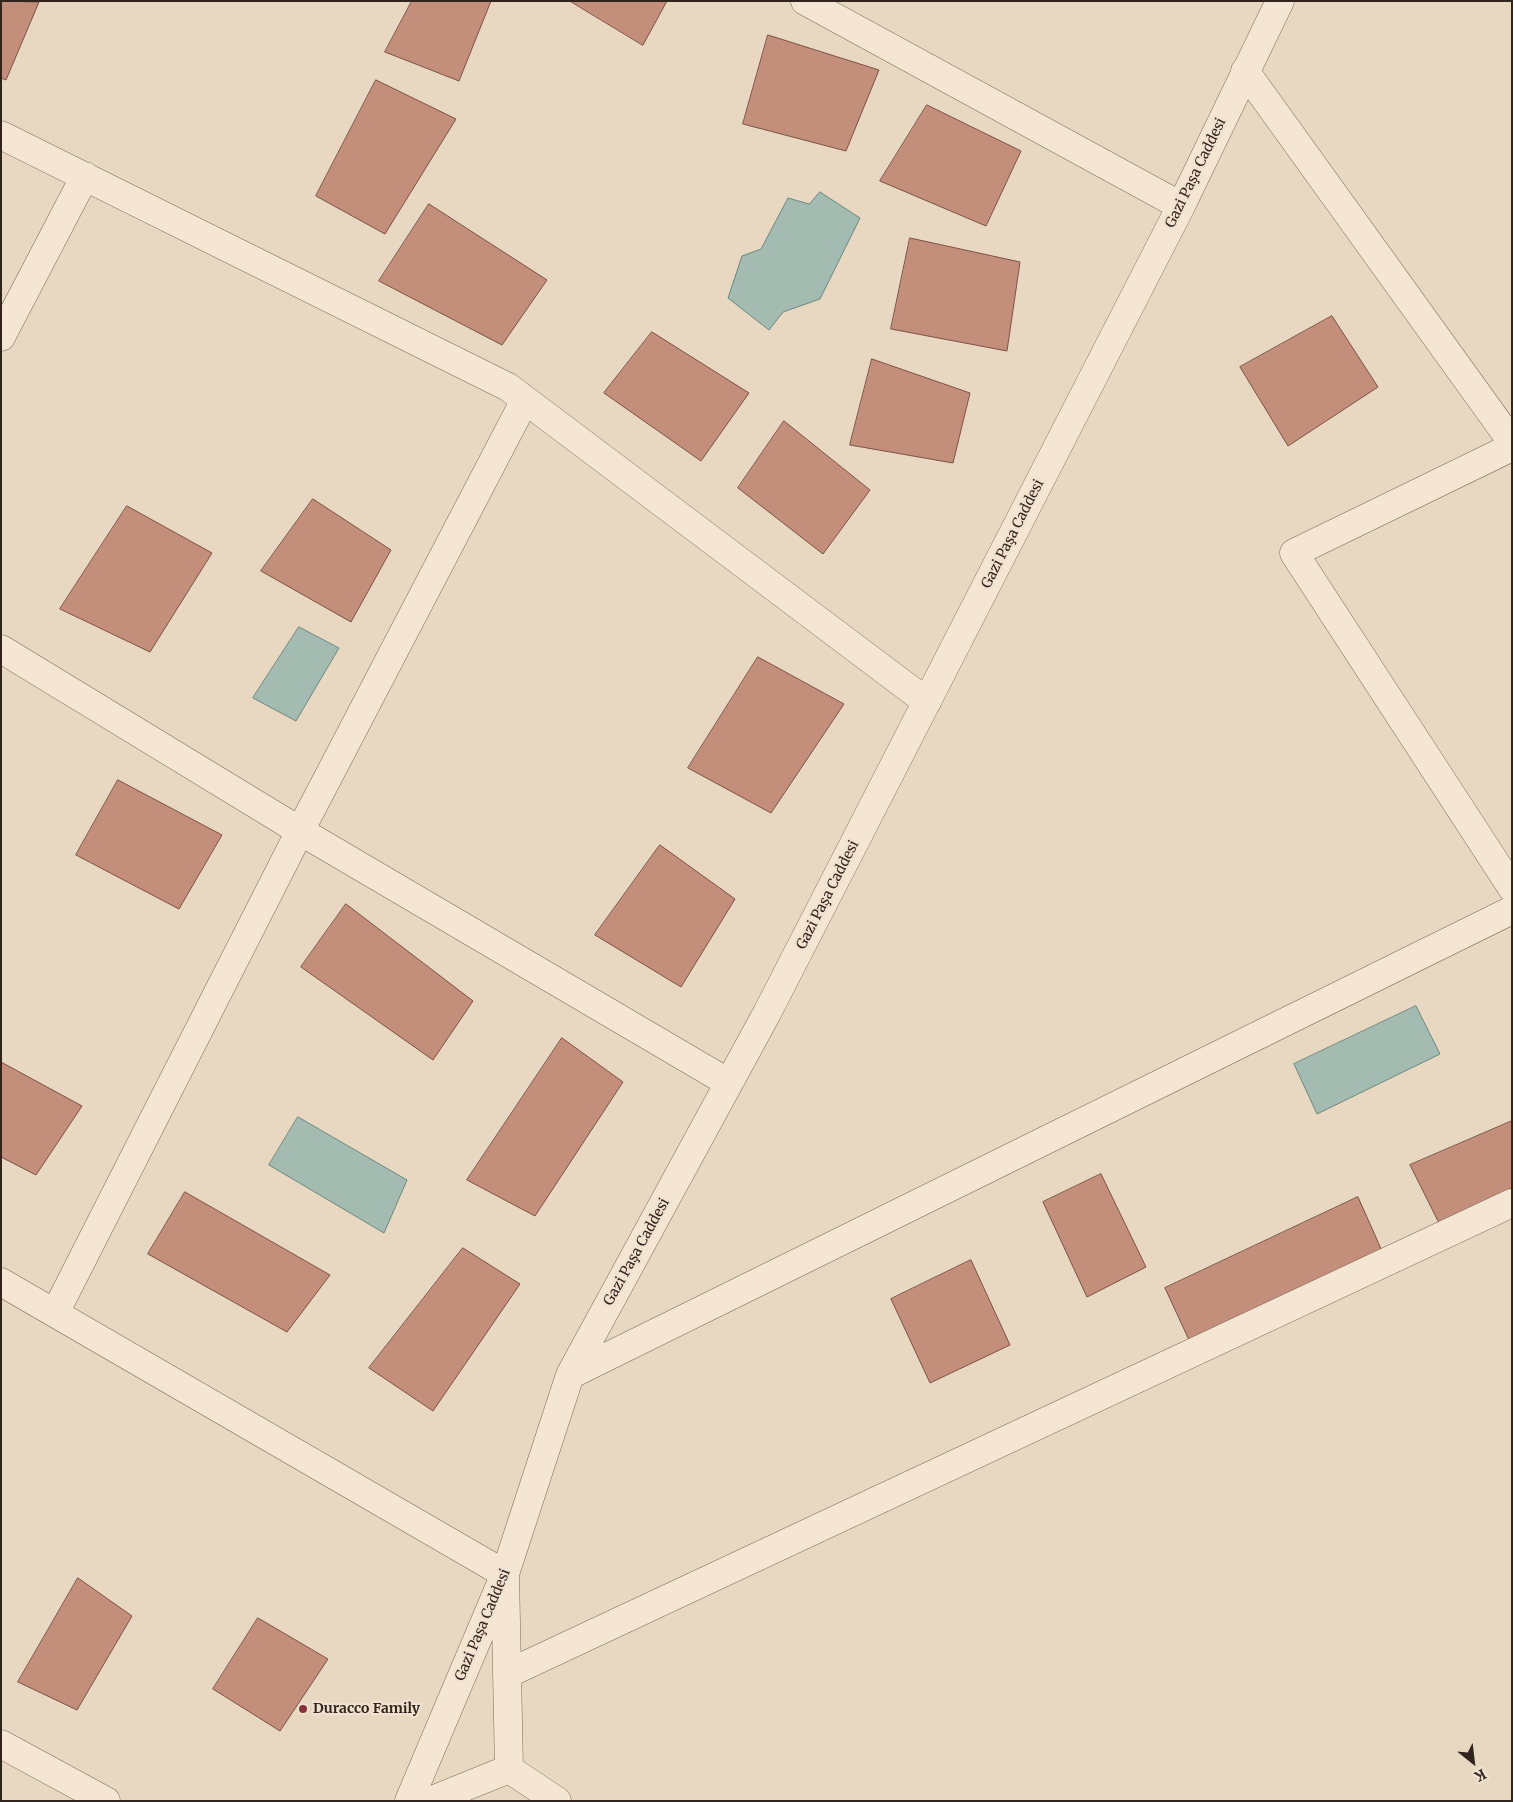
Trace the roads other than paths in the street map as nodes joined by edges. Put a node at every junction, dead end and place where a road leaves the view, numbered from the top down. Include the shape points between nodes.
1 (805, 1) edge
2 (1280, 1) edge
3 (1245, 71) junction
4 (1, 135) edge
5 (84, 176) junction
6 (1182, 206) junction
7 (1, 337) edge
8 (525, 400) junction
9 (1512, 442) edge
10 (1512, 447) edge
11 (1, 649) edge
12 (927, 702) junction
13 (300, 832) junction
14 (1512, 888) edge
15 (1512, 910) edge
16 (730, 1083) junction
17 (1512, 1203) edge
18 (1, 1282) edge
19 (55, 1313) junction
20 (570, 1375) junction
21 (505, 1574) junction
22 (507, 1674) junction
23 (1, 1744) edge
24 (509, 1769) junction
25 (106, 1801) edge
26 (409, 1801) edge
27 (430, 1801) edge
28 (557, 1801) edge

1 - 6 street
2 - 3 street, Gazi Paşa Caddesi
3 - 6 street, Gazi Paşa Caddesi
3 - 9 street
4 - 5 street
5 - 7 street
5 - 8 street via 500,383
6 - 12 street, Gazi Paşa Caddesi
8 - 12 street
8 - 13 street
10 - 14 street via 1294,553
11 - 13 street
12 - 16 street, Gazi Paşa Caddesi
13 - 16 street
13 - 19 street
15 - 20 street
16 - 20 street, Gazi Paşa Caddesi
17 - 22 street
18 - 19 street
19 - 21 street
20 - 21 street, Gazi Paşa Caddesi
21 - 22 street
21 - 26 street, Gazi Paşa Caddesi
22 - 24 street
23 - 25 street
24 - 27 street
24 - 28 street

